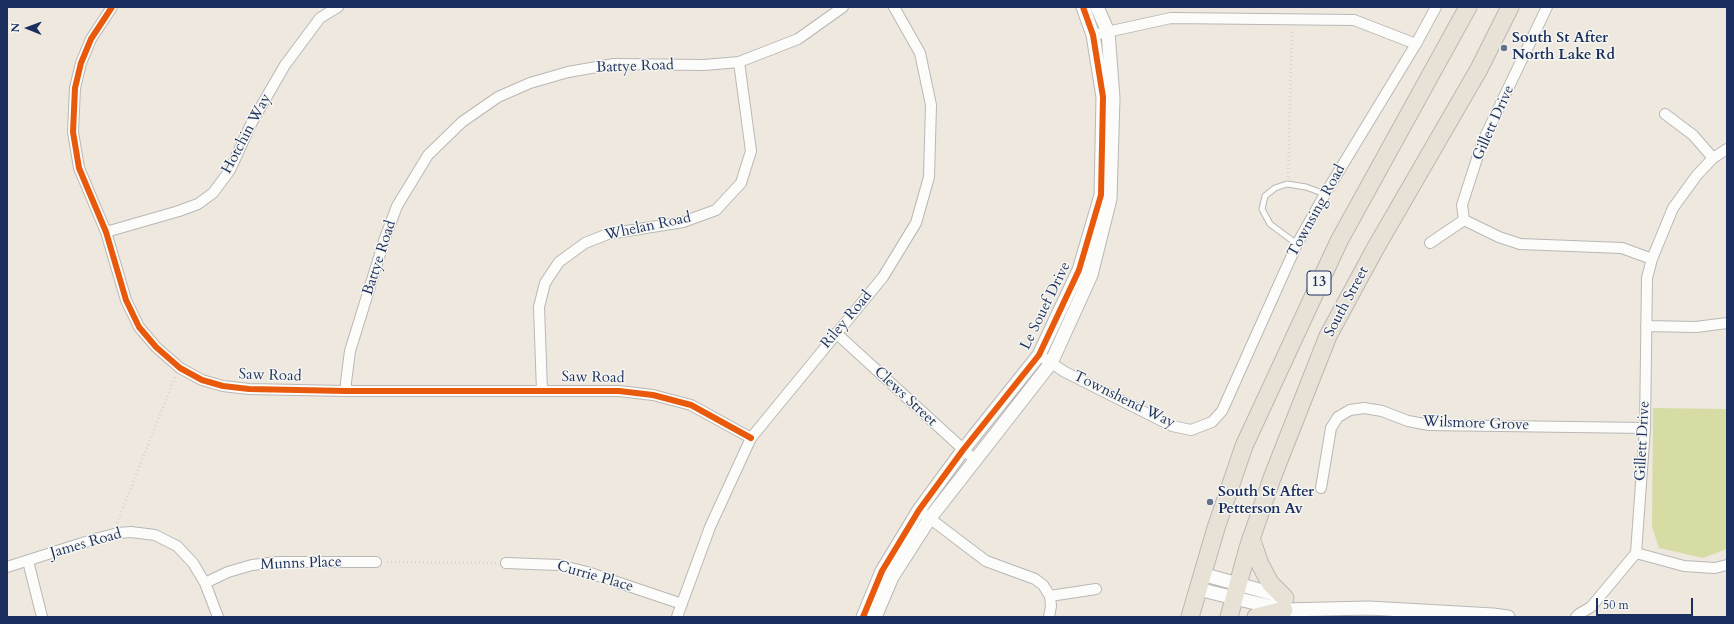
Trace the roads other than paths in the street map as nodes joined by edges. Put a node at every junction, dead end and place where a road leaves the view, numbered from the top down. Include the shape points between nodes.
1 (112, 7) edge
2 (338, 7) edge
3 (842, 7) edge
4 (894, 7) edge
5 (1083, 7) edge
6 (1098, 7) edge
7 (1436, 7) edge
8 (1468, 7) edge
9 (1510, 7) edge
10 (1547, 7) edge
11 (1108, 32) junction
12 (1093, 35) junction
13 (1416, 44) junction
14 (739, 62) junction
15 (1665, 114) dead end
16 (1727, 149) edge
17 (1713, 158) junction
18 (1325, 194) junction
19 (1464, 220) junction
20 (106, 232) junction
21 (1430, 243) dead end
22 (1297, 244) junction
23 (1652, 259) junction
24 (1727, 323) edge
25 (1646, 326) junction
26 (836, 333) junction
27 (1040, 354) junction
28 (1051, 363) junction
29 (346, 391) junction
30 (542, 391) junction
31 (1212, 422) joint
32 (1644, 428) junction
33 (751, 438) junction
34 (963, 450) junction
35 (975, 460) junction
36 (1321, 488) dead end
37 (919, 510) junction
38 (930, 518) junction
39 (1252, 538) junction
40 (1636, 553) junction
41 (28, 561) junction
42 (376, 562) road end
43 (506, 563) road end
44 (1727, 565) edge
45 (7, 567) edge
46 (1200, 582) junction
47 (205, 583) junction
48 (1096, 589) dead end
49 (1236, 592) junction
50 (1050, 596) junction
51 (682, 604) junction
52 (1285, 604) junction
53 (1591, 607) junction
54 (42, 617) edge
55 (218, 617) edge
56 (677, 617) edge
57 (863, 617) edge
58 (875, 617) edge
59 (1049, 617) edge
60 (1190, 617) edge
61 (1229, 617) edge
62 (1256, 617) edge
63 (1508, 617) edge
64 (1576, 617) edge
65 (1588, 617) edge

1 - 20 street, Saw Road via 91,39 81,63 75,88 73,132 79,168
2 - 20 street, Hotchin Way via 320,18 285,65 252,122 230,170 213,193 198,204 179,211
3 - 14 street, Battye Road via 798,39
4 - 26 street, Riley Road via 920,53 931,105 930,177 916,223 883,277
5 - 12 street, Le Souef Drive
6 - 11 street, Le Souef Drive
7 - 13 street, Townsing Road
8 - 46 highway, South Street / 13 via 1339,241 1244,446
9 - 39 highway, South Street / 13 via 1479,69 1374,249 1328,336 1282,451
10 - 19 street, Gillett Drive via 1482,143 1462,205
11 - 12 street
11 - 13 street via 1171,18 1354,20
11 - 28 street, Le Souef Drive via 1113,98 1110,199 1092,275
12 - 27 street, Le Souef Drive via 1103,97 1101,195 1079,270
13 - 18 street, Townsing Road
14 - 29 street, Battye Road via 704,65 614,64 568,72 530,82 498,97 462,122 428,155 397,206 350,352
14 - 30 street, Whelan Road via 751,150 741,183 716,210 683,222 608,234 585,243 559,262 546,283 540,307
15 - 17 street via 1693,135
16 - 17 street, Gillett Drive
17 - 23 street, Gillett Drive via 1697,175 1674,208
18 - 22 street, Townsing Road
18 - 22 lane via 1288,184 1274,188 1265,196 1262,209 1270,224
19 - 21 street
19 - 23 street via 1520,244 1622,248
20 - 29 street, Saw Road via 126,300 139,327 156,347 180,368 202,380 223,386
22 - 31 street, Townsing Road via 1222,411
23 - 25 street, Gillett Drive via 1647,278
24 - 25 street via 1696,327
25 - 32 street, Gillett Drive
26 - 33 street, Riley Road
26 - 34 street, Clews Street
27 - 28 street, Townshend Way
27 - 34 street, Le Souef Drive
28 - 31 street, Townshend Way via 1172,426 1191,430
28 - 35 street, Le Souef Drive
29 - 30 street, Saw Road
30 - 33 street, Saw Road via 619,391 653,395 691,405
32 - 36 street, Wilsmore Grove via 1429,424 1382,411 1364,408 1350,410 1338,417 1331,428
32 - 40 street, Gillett Drive
33 - 51 street, Riley Road via 710,527
34 - 35 street, Clews Street
34 - 37 street, Le Souef Drive
35 - 38 street, Le Souef Drive
37 - 38 street
37 - 57 street, Le Souef Drive via 882,571
38 - 50 street via 986,561 1035,579 1043,585
38 - 58 street, Le Souef Drive via 892,576
39 - 49 highway, South Street / 13
39 - 52 highway via 1260,564 1270,584
40 - 44 street via 1684,566 1716,568
40 - 53 street
41 - 45 street, James Road
41 - 47 street, James Road via 95,539 131,532 155,535 177,546 193,563
41 - 54 street
42 - 47 street, Munns Place via 278,562 252,565
43 - 51 street, Currie Place via 560,565
46 - 49 street
46 - 60 highway, South Street / 13
47 - 55 street, James Road
48 - 50 street
49 - 52 street
49 - 61 highway, South Street / 13
50 - 59 street
51 - 56 street, Riley Road
52 - 62 highway
52 - 63 street via 1307,609 1369,608
53 - 64 street
53 - 65 street

